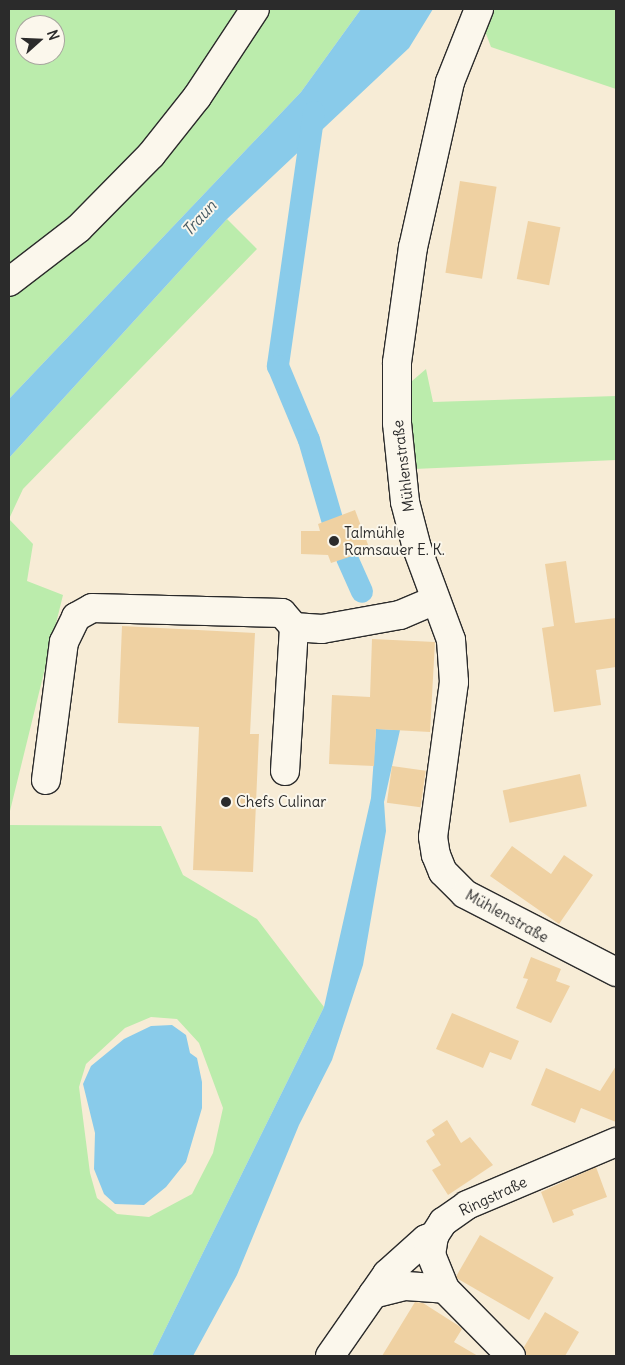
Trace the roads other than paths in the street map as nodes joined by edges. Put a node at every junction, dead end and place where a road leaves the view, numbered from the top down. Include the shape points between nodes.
1 (255, 9) edge
2 (479, 9) edge
3 (9, 282) edge
4 (435, 600) junction
5 (294, 627) junction
6 (285, 771) dead end
7 (46, 780) dead end
8 (616, 972) edge
9 (614, 1149) edge
10 (434, 1236) junction
11 (446, 1289) junction
12 (373, 1294) junction
13 (330, 1356) edge
14 (511, 1356) edge

1 - 3 street via 197,97 151,154 79,228
2 - 4 street, Mühlenstraße via 450,82 413,247 398,363 397,423 405,502
4 - 5 street via 400,614 322,629
4 - 8 street, Mühlenstraße via 451,640 454,682 434,837 436,855 443,872 465,894
5 - 6 street
5 - 7 street via 282,613 92,608 76,617 64,642
9 - 10 street, Ringstraße via 467,1205 443,1222
10 - 11 street via 431,1255
10 - 12 street, Ringstraße via 426,1239 387,1274
11 - 12 street via 406,1286
11 - 14 street
12 - 13 street, Ringstraße

